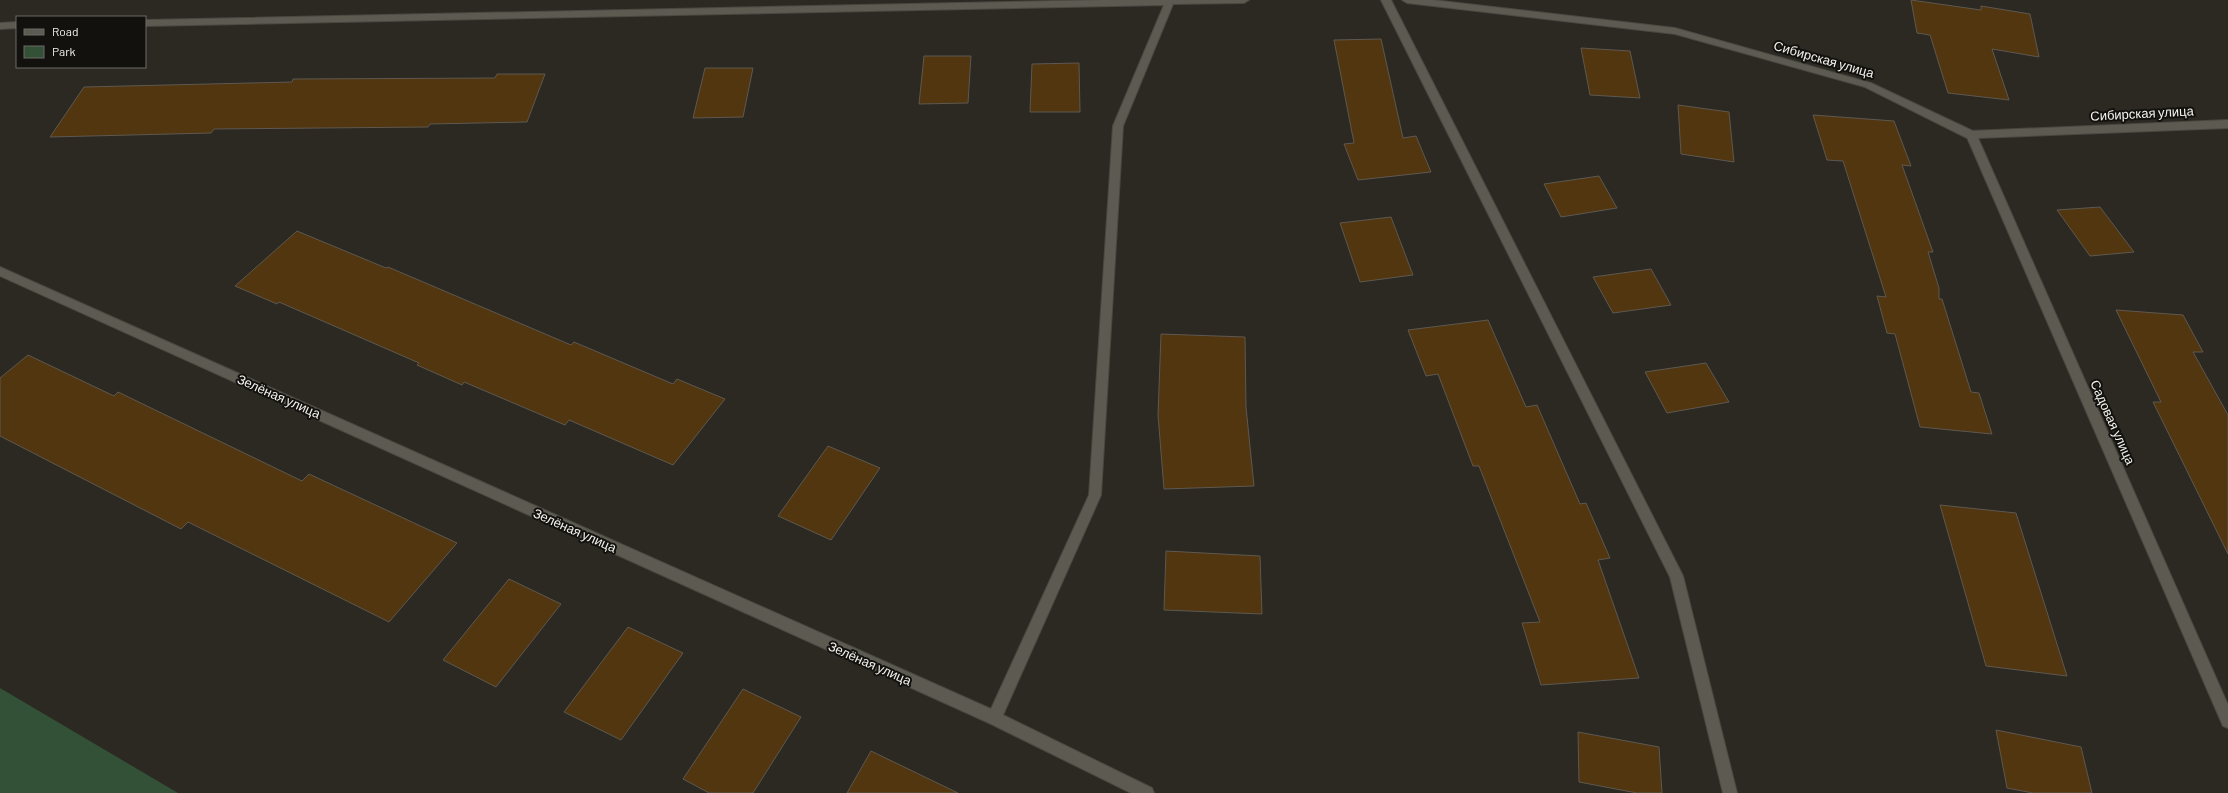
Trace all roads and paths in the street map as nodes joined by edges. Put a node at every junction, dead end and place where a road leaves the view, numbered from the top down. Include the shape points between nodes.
1 (1244, 0) edge
2 (1386, 0) edge
3 (1407, 0) edge
4 (1170, 1) junction
5 (146, 23) edge
6 (16, 25) edge
7 (0, 26) edge
8 (2228, 124) edge
9 (1971, 135) junction
10 (0, 271) edge
11 (994, 718) junction
12 (2228, 721) edge
13 (1147, 793) edge
14 (1730, 793) edge

1 - 4 street
2 - 14 street via 1676,576
3 - 9 street, Сибирская улица via 1675,31 1868,85
4 - 5 street
4 - 11 street via 1118,126 1095,495
6 - 7 street
8 - 9 street, Сибирская улица
9 - 12 street, Садовая улица
10 - 11 street, Зелёная улица
11 - 13 street, Зелёная улица

